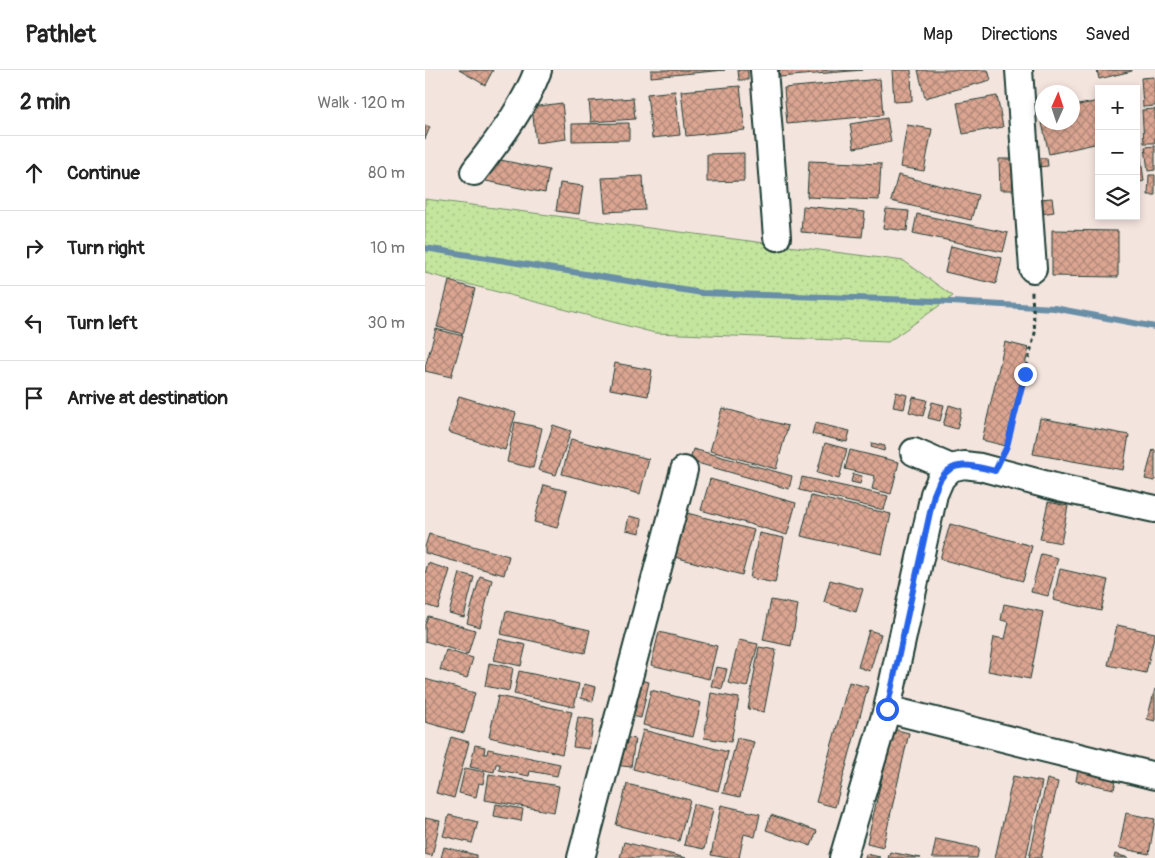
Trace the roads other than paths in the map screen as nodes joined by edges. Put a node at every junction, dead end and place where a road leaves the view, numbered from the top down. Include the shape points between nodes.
1 (538, 70) edge
2 (764, 70) edge
3 (1019, 70) edge
4 (473, 172) dead end
5 (777, 237) dead end
6 (1033, 269) dead end
7 (914, 452) dead end
8 (951, 468) junction
9 (684, 470) dead end
10 (1155, 509) edge
11 (887, 709) junction
12 (1155, 776) edge
13 (581, 858) edge
14 (843, 858) edge

1 - 4 street via 508,127
2 - 5 street
3 - 6 street
7 - 8 street
8 - 10 street via 964,465 980,467
8 - 11 street via 941,478 934,494
9 - 13 street
11 - 12 street
11 - 14 street

